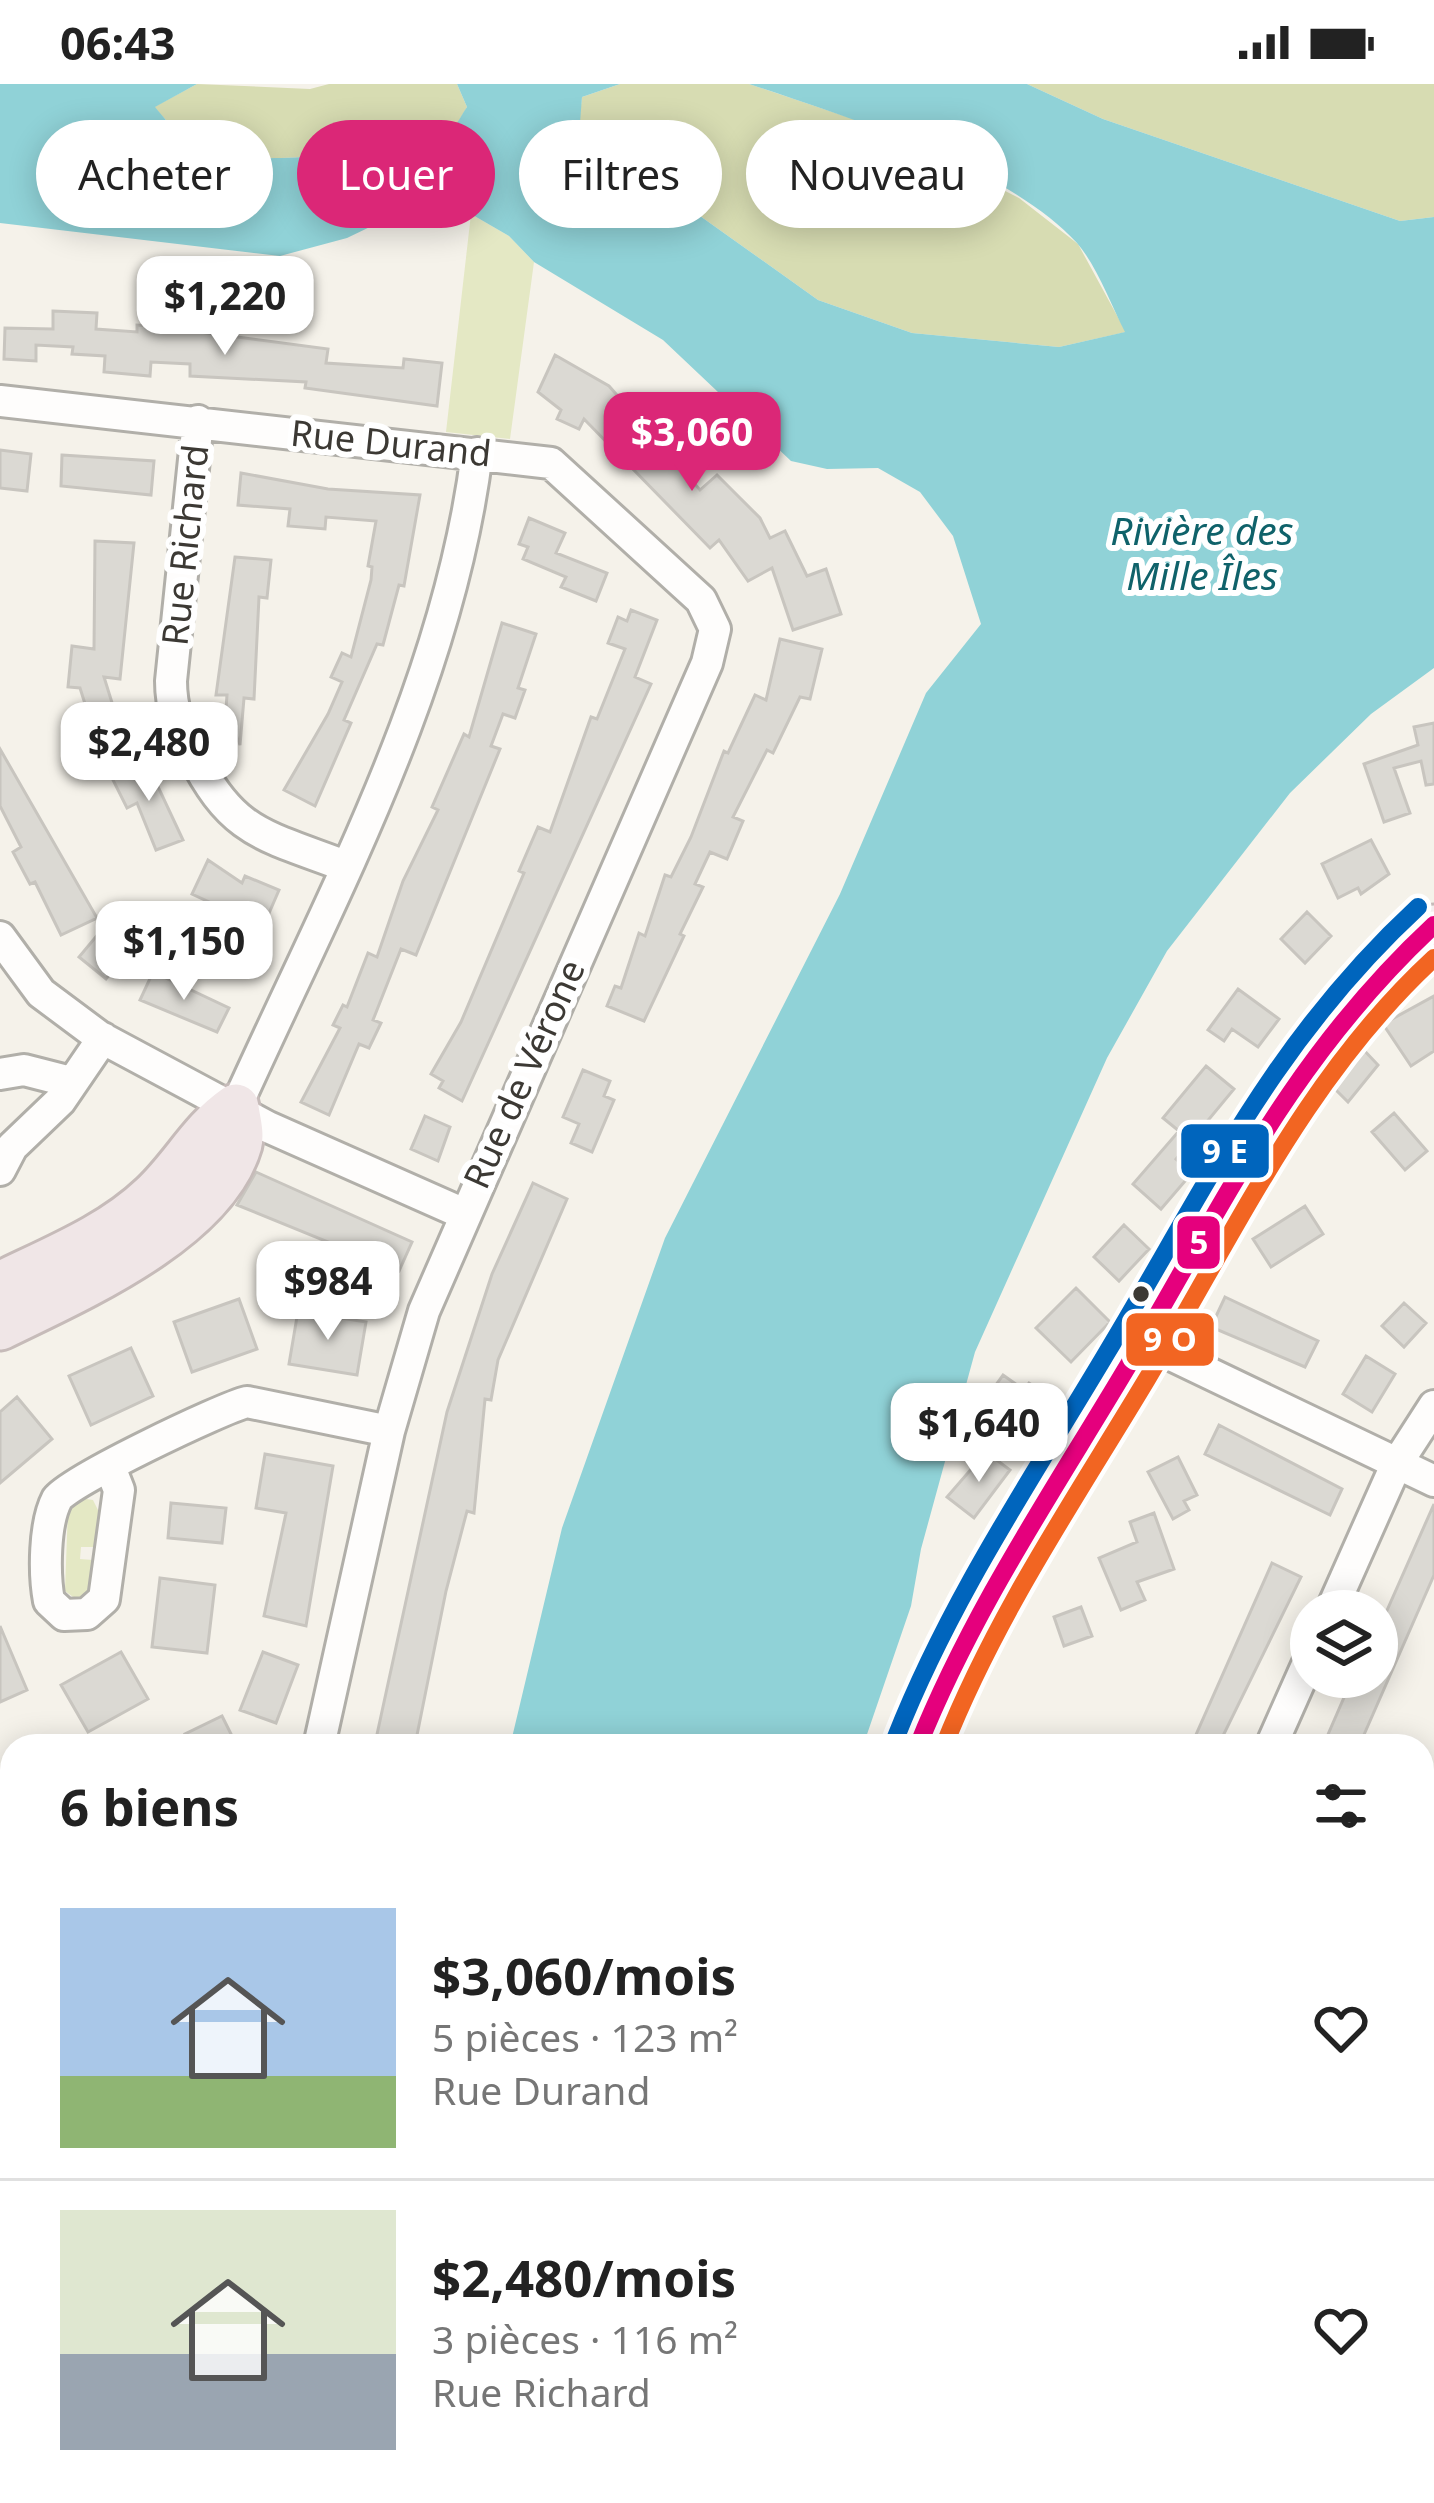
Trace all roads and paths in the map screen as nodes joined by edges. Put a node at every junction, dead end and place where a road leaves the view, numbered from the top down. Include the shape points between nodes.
1 (0, 401) edge
2 (198, 421) junction
3 (477, 453) junction
4 (714, 624) joint
5 (345, 866) junction
6 (1434, 925) edge
7 (0, 937) edge
8 (103, 1038) junction
9 (0, 1073) edge
10 (71, 1082) junction
11 (236, 1107) junction
12 (0, 1170) edge
13 (463, 1213) junction
14 (0, 1285) edge
15 (0, 1328) edge
16 (1142, 1341) junction
17 (1434, 1406) edge
18 (389, 1431) junction
19 (1396, 1465) junction
20 (110, 1467) dead end
21 (1434, 1481) edge
22 (1340, 1590) edge
23 (1292, 1698) edge
24 (322, 1734) edge
25 (923, 1734) edge
26 (1276, 1734) edge

1 - 2 street, Rue Durand
2 - 3 street, Rue Durand
2 - 5 street, Rue Richard via 174,715 230,816
3 - 4 street, Rue Durand via 559,468 701,600
3 - 5 street via 442,629
4 - 13 street, Rue de Vérone via 706,663
5 - 11 street
6 - 16 main road via 1367,985 1308,1054
7 - 8 street via 41,993
8 - 10 street
8 - 11 street
9 - 10 street
10 - 12 street
11 - 13 street
11 - 14 highway via 120,1223
11 - 15 highway via 238,1146 186,1216 122,1265
13 - 18 street, Rue de Vérone
16 - 19 street
16 - 25 main road via 962,1644
17 - 19 street
18 - 20 street via 247,1402
18 - 24 street, Rue de Vérone
19 - 21 street
19 - 22 street
23 - 26 street

